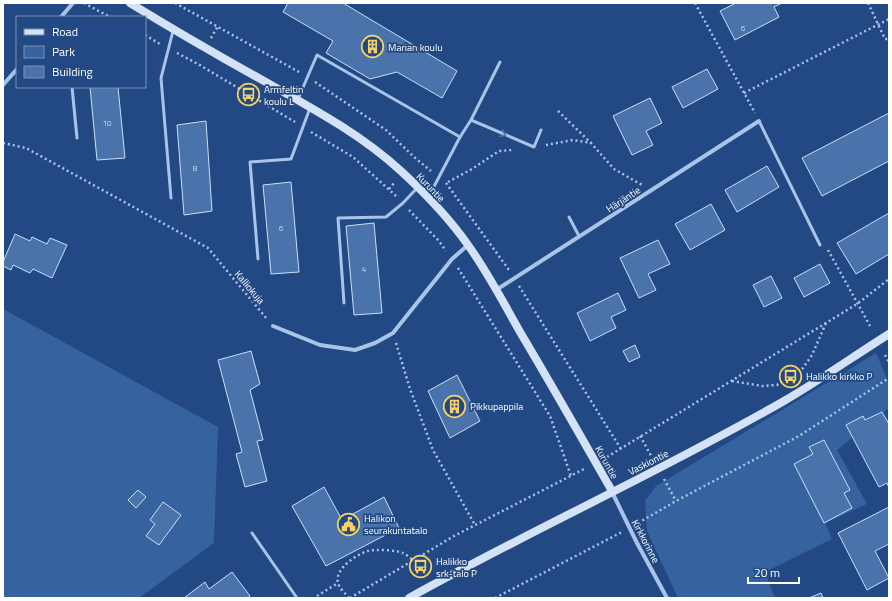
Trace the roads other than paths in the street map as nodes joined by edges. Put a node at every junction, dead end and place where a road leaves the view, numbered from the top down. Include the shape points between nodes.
1 (73, 3) edge
2 (130, 3) edge
3 (62, 16) edge
4 (173, 29) junction
5 (500, 62) dead end
6 (16, 70) edge
7 (3, 85) edge
8 (72, 88) edge
9 (298, 100) junction
10 (310, 108) junction
11 (471, 120) junction
12 (759, 121) joint
13 (541, 130) dead end
14 (460, 137) junction
15 (77, 138) dead end
16 (418, 187) junction
17 (428, 197) junction
18 (171, 198) dead end
19 (569, 217) dead end
20 (579, 236) junction
21 (468, 245) junction
22 (820, 246) dead end
23 (258, 259) dead end
24 (496, 290) junction
25 (344, 303) dead end
26 (273, 326) road end
27 (889, 334) edge
28 (612, 492) junction
29 (252, 533) dead end
30 (297, 598) edge
31 (409, 598) edge
32 (667, 598) edge

1 - 3 street
2 - 4 street, Kuruntie
4 - 9 street, Kuruntie
4 - 18 lane via 161,78
5 - 11 lane
6 - 7 street
8 - 15 lane
9 - 10 street, Kuruntie
9 - 14 lane via 317,55
10 - 16 street, Kuruntie via 374,148
10 - 23 lane via 291,159 250,162
11 -> 13 lane via 534,147
11 - 14 lane
12 - 20 street, Härjäntie
12 - 22 lane
14 - 17 lane
16 - 17 street, Kuruntie
16 - 25 lane via 386,217 338,218
17 - 21 street, Kuruntie
19 - 20 lane
20 - 24 street, Härjäntie
21 - 24 street, Kuruntie
21 - 26 street via 452,259 393,333 375,343 354,350 320,345
24 - 28 street, Kuruntie
27 - 28 street, Vaskiontie via 785,400
28 - 31 street, Vaskiontie
28 - 32 street, Kirkkorinne
29 - 30 lane

